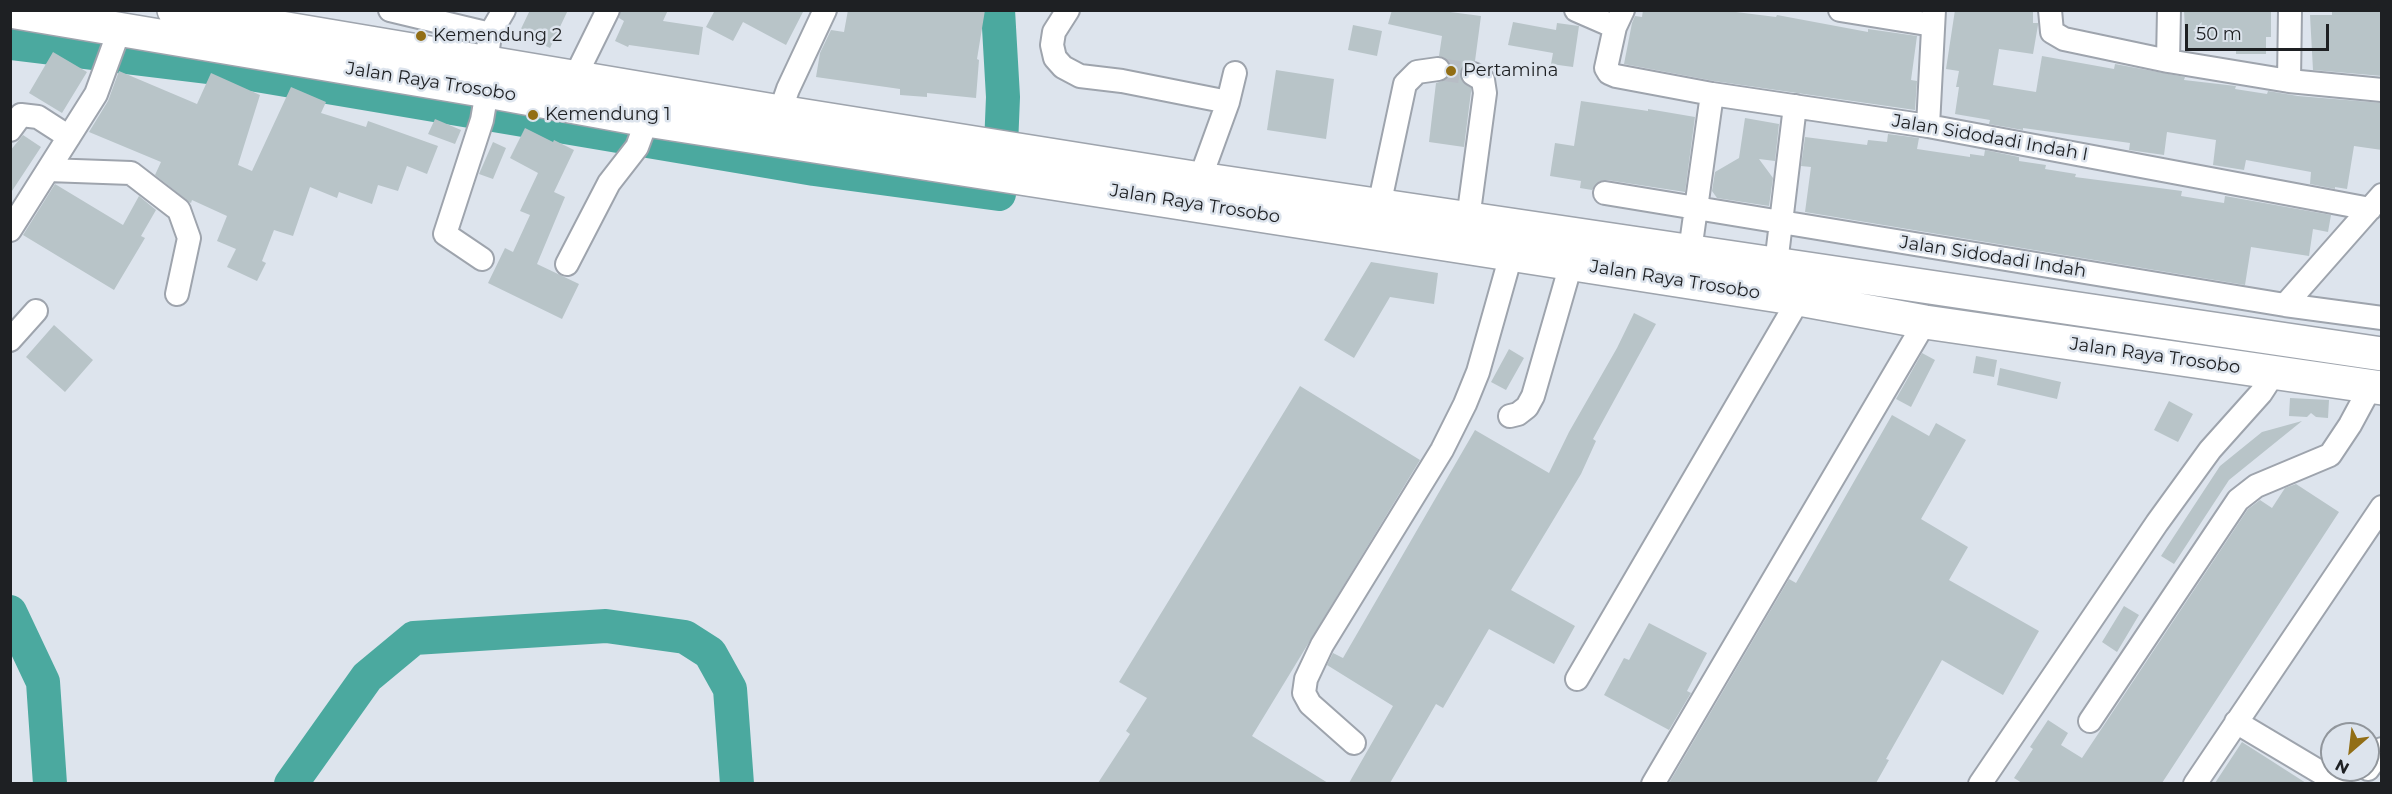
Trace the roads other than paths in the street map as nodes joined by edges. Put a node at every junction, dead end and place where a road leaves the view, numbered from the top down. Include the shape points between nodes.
1 (174, 10) edge
2 (504, 10) edge
3 (608, 10) edge
4 (825, 10) edge
5 (1068, 10) edge
6 (1576, 10) edge
7 (1840, 10) edge
8 (2050, 10) edge
9 (2169, 10) edge
10 (2290, 10) edge
11 (10, 11) edge
12 (405, 12) edge
13 (1934, 18) edge
14 (1619, 19) edge
15 (113, 47) junction
16 (397, 47) junction
17 (2168, 61) junction
18 (1438, 69) tunnel mouth
19 (1235, 73) dead end
20 (1473, 74) dead end
21 (576, 76) junction
22 (2289, 81) junction
23 (487, 82) junction
24 (2382, 90) edge
25 (1712, 94) junction
26 (1228, 102) junction
27 (1795, 106) junction
28 (780, 112) junction
29 (1928, 126) junction
30 (10, 130) edge
31 (643, 131) junction
32 (69, 136) junction
33 (1004, 161) junction
34 (48, 170) junction
35 (1200, 179) junction
36 (1605, 193) dead end
37 (2376, 202) edge
38 (1379, 206) junction
39 (1697, 209) junction
40 (1468, 219) junction
41 (1783, 222) junction
42 (10, 230) edge
43 (1690, 251) junction
44 (1511, 255) junction
45 (482, 259) dead end
46 (567, 264) dead end
47 (1571, 264) junction
48 (1776, 264) junction
49 (177, 294) dead end
50 (1798, 299) junction
51 (2285, 305) junction
52 (36, 311) dead end
53 (2382, 318) edge
54 (1924, 322) junction
55 (10, 340) edge
56 (2382, 354) edge
57 (2274, 373) junction
58 (2377, 387) edge
59 (1510, 416) dead end
60 (2382, 507) edge
61 (1577, 678) dead end
62 (2090, 721) dead end
63 (2236, 722) junction
64 (1354, 742) dead end
65 (1653, 783) edge
66 (1980, 783) edge
67 (2195, 783) edge
68 (2340, 783) edge

1 - 16 highway, Jalan Raya Trosobo
2 - 23 street
3 - 21 street
4 - 28 street
5 - 26 street via 1054,32 1052,45 1055,58 1063,67 1080,76
6 - 14 street
7 - 13 street
8 - 17 street via 2050,28 2057,36
9 - 17 street
10 - 22 street
11 - 15 highway, Jalan Raya Trosobo
12 - 16 street
12 - 23 street
13 - 29 street
14 - 25 street, Jalan Sidodadi Indah I via 1606,68 1609,73
15 - 23 highway, Jalan Raya Trosobo
15 - 32 street via 96,94
16 - 23 highway, Jalan Raya Trosobo
17 - 22 street
18 - 38 street via 1417,72 1405,84
19 - 26 street
20 - 40 street via 1483,80 1485,93
21 - 23 highway, Jalan Raya Trosobo
21 - 28 highway, Jalan Raya Trosobo
22 - 24 street
23 - 31 highway, Jalan Raya Trosobo
23 - 45 street via 445,234
25 - 27 street, Jalan Sidodadi Indah I
25 - 39 street
26 - 35 street
27 - 29 street, Jalan Sidodadi Indah I
27 - 41 street
28 - 33 highway, Jalan Raya Trosobo
29 - 37 street, Jalan Sidodadi Indah I
30 - 32 street via 21,115 38,117
31 - 33 highway, Jalan Raya Trosobo
31 - 46 street via 609,183
32 - 34 street
33 - 35 highway, Jalan Raya Trosobo
33 - 44 highway, Jalan Raya Trosobo
34 - 42 street
34 - 49 street via 131,173 179,210 189,238
35 - 38 highway, Jalan Raya Trosobo
36 - 39 street, Jalan Sidodadi Indah
37 - 51 street
38 - 40 highway, Jalan Raya Trosobo
39 - 41 street, Jalan Sidodadi Indah
39 - 43 street
40 - 43 highway, Jalan Raya Trosobo
41 - 48 street
41 - 51 street, Jalan Sidodadi Indah
43 - 48 highway, Jalan Raya Trosobo
44 - 47 highway, Jalan Raya Trosobo
44 - 64 street via 1478,372 1461,412 1442,450 1322,645 1306,679 1304,693 1310,704
47 - 50 highway, Jalan Raya Trosobo
47 - 59 street via 1533,396 1523,411
48 - 56 highway, Jalan Raya Trosobo
50 - 54 highway, Jalan Raya Trosobo
50 - 61 street
51 - 53 street, Jalan Sidodadi Indah
52 - 55 street
54 - 57 highway, Jalan Raya Trosobo
54 - 65 street
57 - 58 highway, Jalan Raya Trosobo
57 - 66 street via 2210,450 2157,523
58 - 62 street via 2330,455 2256,486 2238,500
60 - 63 street
63 - 67 street
63 - 68 street

